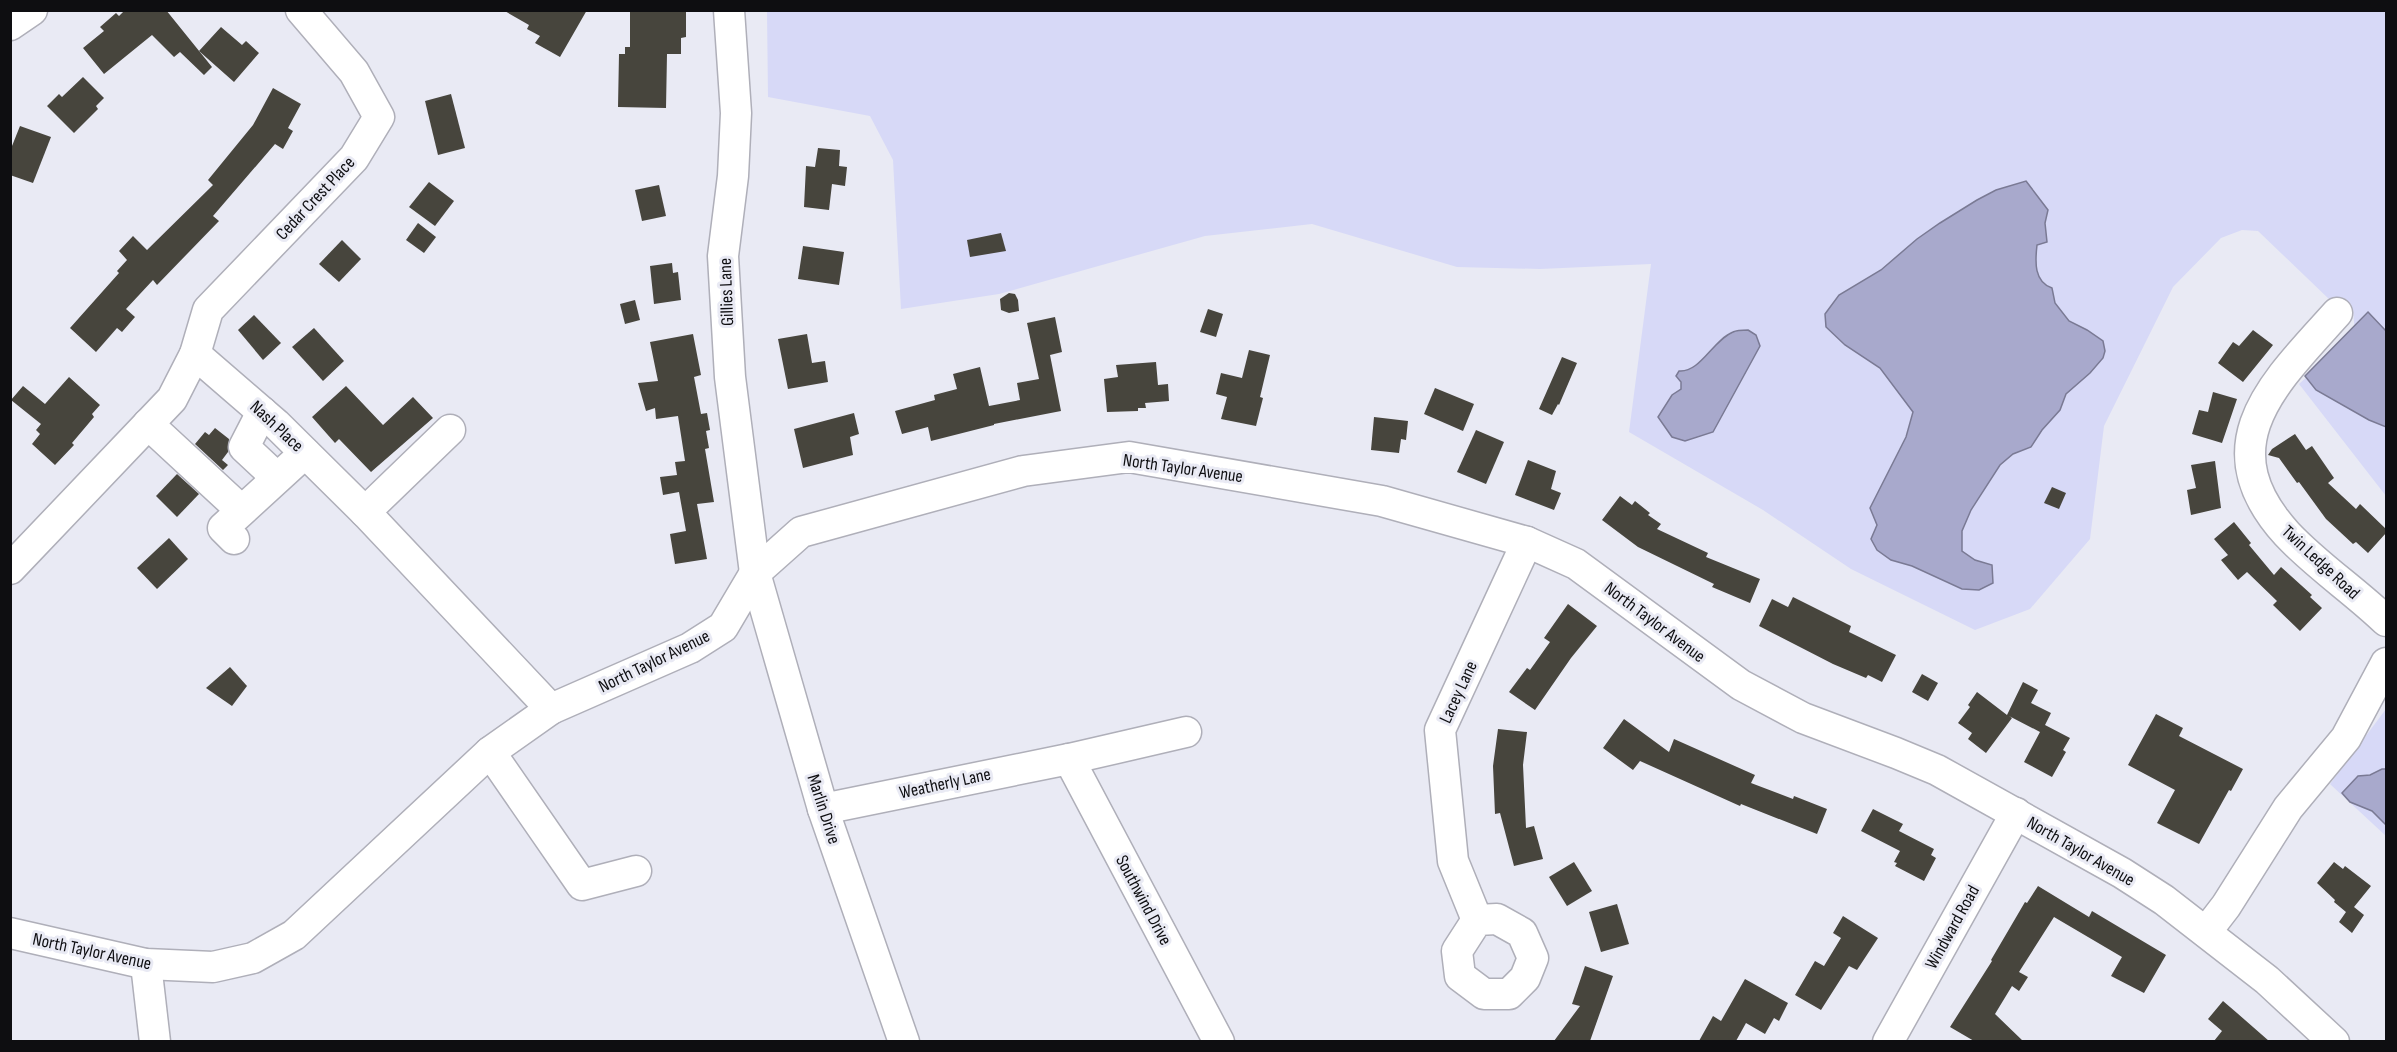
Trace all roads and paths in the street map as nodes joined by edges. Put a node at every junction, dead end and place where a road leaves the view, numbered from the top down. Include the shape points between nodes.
1 (32, 10) edge
2 (301, 10) edge
3 (729, 10) edge
4 (10, 25) edge
5 (2337, 313) dead end
6 (195, 354) junction
7 (262, 412) junction
8 (148, 424) junction
9 (450, 430) dead end
10 (305, 453) junction
11 (276, 477) junction
12 (241, 510) junction
13 (365, 512) junction
14 (234, 539) dead end
15 (1527, 542) junction
16 (10, 569) edge
17 (755, 573) junction
18 (2386, 621) edge
19 (2386, 663) edge
20 (551, 709) junction
21 (1186, 732) dead end
22 (490, 752) junction
23 (1069, 759) junction
24 (823, 809) junction
25 (2016, 813) junction
26 (636, 872) dead end
27 (1477, 920) dead end
28 (2206, 932) junction
29 (10, 933) edge
30 (146, 964) junction
31 (155, 1041) edge
32 (904, 1041) edge
33 (1219, 1041) edge
34 (1888, 1041) edge
35 (2334, 1041) edge

1 - 4 street
2 - 6 street, Cedar Crest Place via 354,72 379,117 354,158 208,310
3 - 17 street, Gillies Lane via 736,113 723,256 730,377
5 - 18 street, Twin Ledge Road via 2272,389 2255,424 2249,461 2260,496 2288,535
6 - 7 street, Nash Place
6 - 8 street via 172,399
7 - 10 street, Nash Place
7 - 11 street via 244,447
8 - 12 street
8 - 16 street
9 - 13 street
10 - 11 street
10 - 13 street, Nash Place
11 - 12 street
12 - 14 street via 223,528
13 - 20 street, Nash Place
15 - 17 street, North Taylor Avenue via 1382,501 1128,457 1023,471 801,532
15 - 25 street, North Taylor Avenue via 1576,564 1714,667 1780,707 1937,770
15 - 27 street, Lacey Lane via 1440,730 1453,861
17 - 20 street, North Taylor Avenue via 723,627 690,648
17 - 24 street, Marlin Drive
19 - 28 street via 2346,738 2288,808
20 - 22 street, North Taylor Avenue
21 - 23 street, Weatherly Lane
22 - 26 street via 582,885
22 - 30 street, North Taylor Avenue via 294,934 253,958 213,967
23 - 24 street, Weatherly Lane
23 - 33 street, Southwind Drive
24 - 32 street, Marlin Drive
25 - 28 street, North Taylor Avenue via 2122,873
25 - 34 street, Windward Road
28 - 35 street, North Taylor Avenue via 2267,980
29 - 30 street, North Taylor Avenue
30 - 31 street

